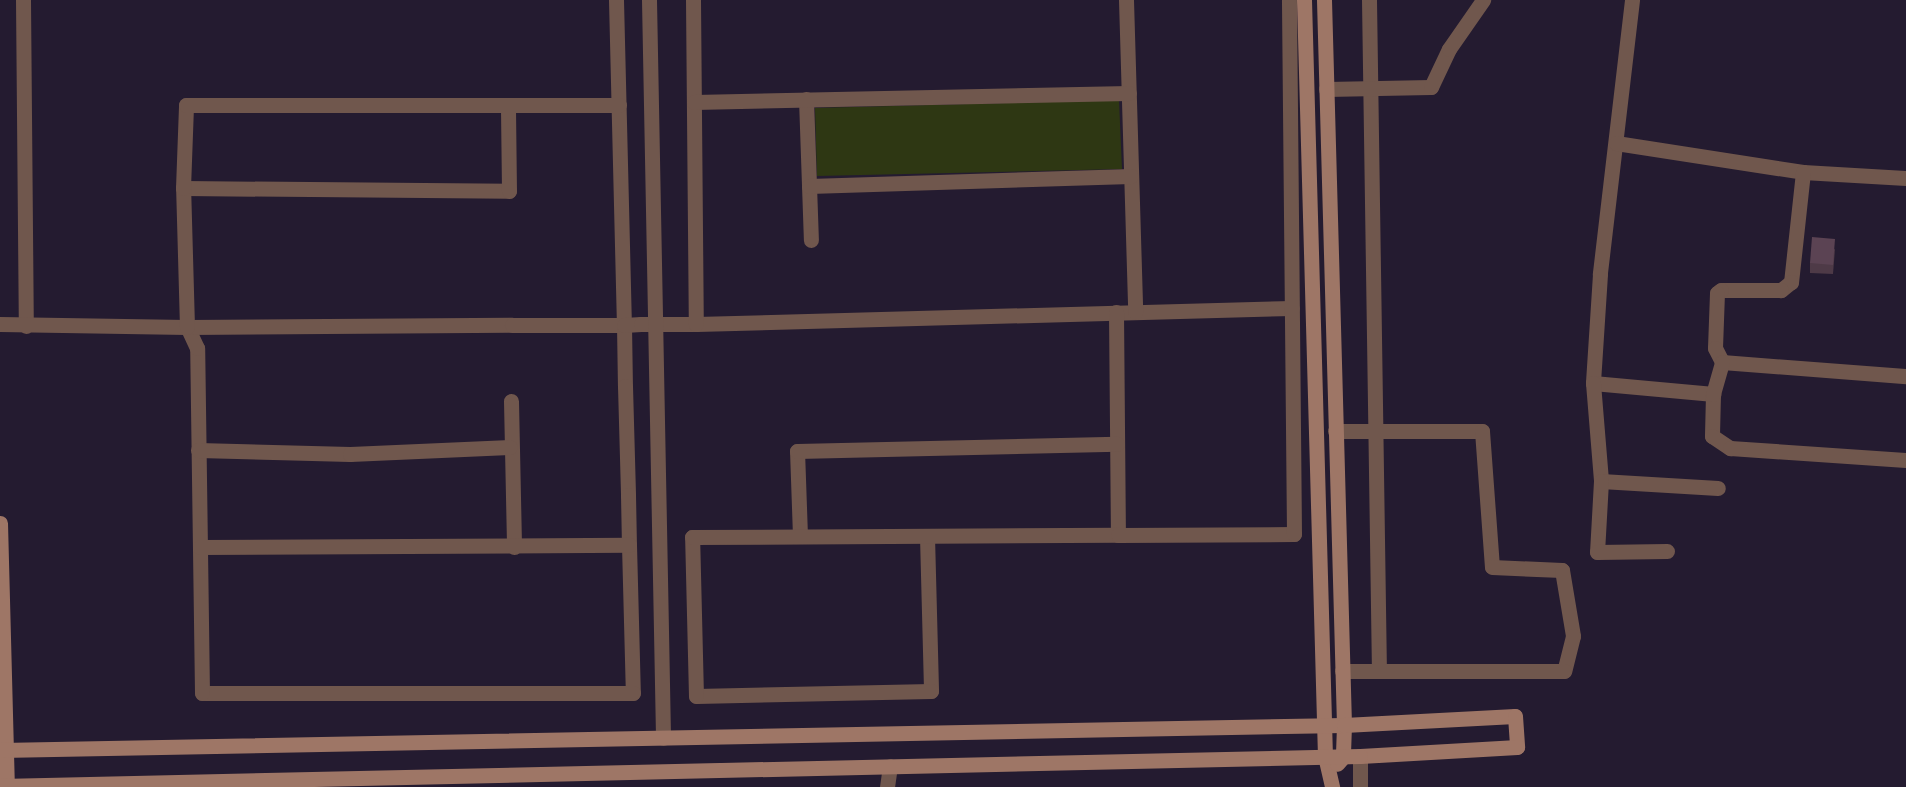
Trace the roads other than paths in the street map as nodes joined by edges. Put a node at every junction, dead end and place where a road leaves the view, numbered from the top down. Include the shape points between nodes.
1 (23, 0) edge
2 (616, 0) edge
3 (649, 0) edge
4 (693, 0) edge
5 (1126, 0) edge
6 (1289, 0) edge
7 (1304, 0) edge
8 (1324, 0) edge
9 (1369, 0) edge
10 (1483, 0) edge
11 (1632, 0) edge
12 (1326, 89) junction
13 (1370, 90) junction
14 (1129, 93) junction
15 (806, 99) junction
16 (694, 102) junction
17 (619, 105) junction
18 (508, 108) junction
19 (1616, 143) junction
20 (1803, 172) junction
21 (1131, 176) junction
22 (1906, 178) edge
23 (809, 186) junction
24 (183, 188) junction
25 (811, 240) dead end
26 (1292, 308) junction
27 (1116, 312) junction
28 (1135, 312) junction
29 (0, 324) edge
30 (658, 324) junction
31 (696, 324) junction
32 (624, 325) junction
33 (26, 326) junction
34 (187, 327) junction
35 (1722, 362) junction
36 (1906, 376) edge
37 (1593, 383) junction
38 (1713, 394) junction
39 (511, 401) dead end
40 (1335, 431) junction
41 (1375, 431) junction
42 (1117, 444) junction
43 (510, 447) junction
44 (198, 450) junction
45 (1906, 460) edge
46 (1601, 481) junction
47 (1718, 488) dead end
48 (0, 523) edge
49 (1118, 535) junction
50 (800, 536) junction
51 (927, 536) junction
52 (629, 545) junction
53 (200, 547) junction
54 (514, 547) junction
55 (1667, 551) dead end
56 (1342, 671) junction
57 (1379, 671) junction
58 (1344, 725) junction
59 (1325, 726) junction
60 (663, 738) junction
61 (3, 749) edge
62 (1325, 756) junction
63 (1360, 756) junction
64 (1343, 757) junction
65 (890, 766) junction
66 (1331, 771) junction
67 (0, 786) edge
68 (7, 787) edge
69 (887, 787) edge
70 (1332, 787) edge
71 (1360, 787) edge

1 - 33 street
2 - 17 street
3 - 30 street
4 - 16 street
5 - 14 street
6 - 26 street
7 - 59 street
8 - 12 street
9 - 13 street
10 - 13 street via 1449,49 1431,87
11 - 19 street
12 - 13 street
12 - 40 street
13 - 41 street
14 - 15 street
14 - 21 street
15 - 16 street
15 - 23 street
16 - 31 street
17 - 18 street
17 - 32 street
18 - 24 street via 186,105
18 - 24 street via 509,191
19 - 20 street
19 - 37 street via 1600,274
20 - 22 street
20 - 35 street via 1791,282 1781,291 1717,293 1714,348
21 - 23 street
21 - 28 street
23 - 25 street
24 - 34 street
26 - 28 street
26 - 49 street via 1294,534
27 - 28 street
27 - 31 street
27 - 42 street
29 - 33 street
30 - 31 street
30 - 32 street
30 - 60 street
32 - 34 street
32 - 52 street
33 - 34 street
34 - 44 street via 197,348
35 - 36 street
35 - 38 street
37 - 38 street
37 - 46 street
38 - 45 street via 1712,436 1730,448
39 - 43 street
40 - 41 street
40 - 56 street
41 - 57 street
41 - 57 street via 1482,431 1492,567 1562,570 1573,636 1564,671
42 - 49 street
42 - 50 street via 797,451
43 - 44 street via 350,454
43 - 54 street
44 - 53 street
46 - 47 street
46 - 55 street via 1597,552
48 - 61 street
49 - 51 street
50 - 51 street
50 - 51 street via 692,537 696,696 931,691
52 - 53 street via 633,693 202,693
52 - 54 street
53 - 54 street
56 - 57 street
56 - 58 street
58 - 59 street
58 - 63 street via 1515,716 1517,747
58 - 64 street
59 - 60 street
59 - 62 street
60 - 61 street
61 - 68 street
62 - 64 street
62 - 65 street
62 - 66 street
63 - 64 street
63 - 71 street
64 - 66 street
65 - 68 street
65 - 69 street
66 - 70 street
67 - 68 street

